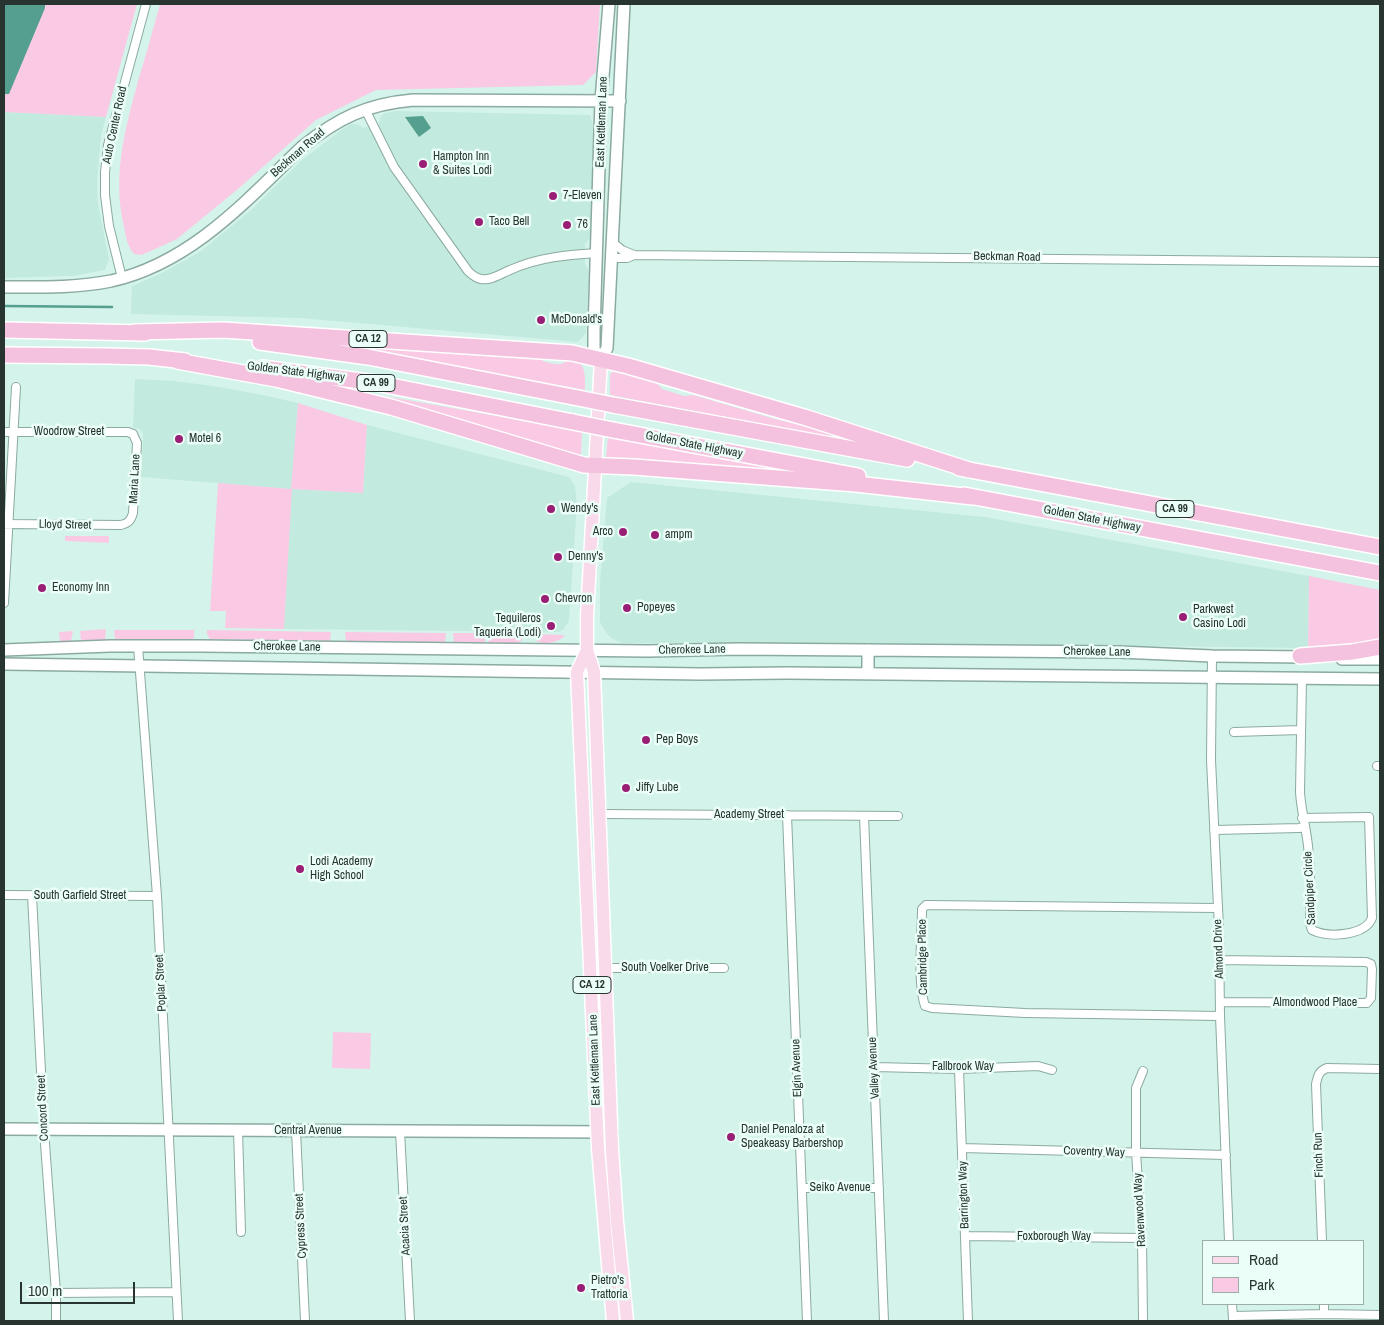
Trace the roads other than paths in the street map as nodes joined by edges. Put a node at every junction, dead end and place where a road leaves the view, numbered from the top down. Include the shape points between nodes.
1 (146, 4) edge
2 (609, 4) edge
3 (624, 4) edge
4 (602, 100) junction
5 (620, 101) junction
6 (365, 109) junction
7 (599, 193) junction
8 (612, 242) junction
9 (597, 252) junction
10 (634, 255) junction
11 (612, 258) junction
12 (1380, 262) edge
13 (122, 278) junction
14 (4, 287) edge
15 (608, 326) junction
16 (4, 330) edge
17 (135, 332) junction
18 (4, 355) edge
19 (601, 359) junction
20 (177, 360) junction
21 (16, 387) dead end
22 (4, 432) edge
23 (14, 432) junction
24 (133, 434) joint
25 (594, 466) junction
26 (969, 470) junction
27 (973, 497) junction
28 (6, 524) edge
29 (127, 524) joint
30 (1380, 548) edge
31 (1380, 573) edge
32 (4, 603) edge
33 (138, 646) junction
34 (1380, 648) edge
35 (4, 650) edge
36 (587, 650) junction
37 (868, 650) junction
38 (1212, 656) junction
39 (1300, 656) junction
40 (1380, 659) edge
41 (4, 664) edge
42 (139, 666) junction
43 (577, 672) junction
44 (594, 672) junction
45 (868, 674) junction
46 (1212, 677) junction
47 (1302, 678) junction
48 (1380, 679) edge
49 (1302, 730) junction
50 (1234, 732) dead end
51 (600, 814) junction
52 (787, 815) junction
53 (864, 816) junction
54 (898, 816) dead end
55 (1302, 818) junction
56 (1304, 827) junction
57 (1214, 830) junction
58 (4, 895) edge
59 (32, 895) junction
60 (157, 896) junction
61 (1217, 908) junction
62 (1220, 960) junction
63 (605, 968) junction
64 (724, 968) dead end
65 (1220, 1002) junction
66 (1220, 1016) junction
67 (874, 1066) junction
68 (960, 1068) junction
69 (1379, 1069) edge
70 (1052, 1070) dead end
71 (1143, 1071) dead end
72 (4, 1129) edge
73 (44, 1130) junction
74 (168, 1130) junction
75 (238, 1130) junction
76 (296, 1131) junction
77 (400, 1131) junction
78 (598, 1132) junction
79 (612, 1132) junction
80 (962, 1148) junction
81 (1136, 1153) junction
82 (1226, 1154) junction
83 (802, 1188) junction
84 (879, 1188) junction
85 (241, 1232) dead end
86 (966, 1236) junction
87 (1142, 1238) junction
88 (1229, 1240) edge
89 (1322, 1240) edge
90 (176, 1292) junction
91 (56, 1293) junction
92 (1232, 1305) edge
93 (1324, 1305) edge
94 (1324, 1314) junction
95 (1379, 1315) edge
96 (1233, 1319) edge
97 (56, 1321) edge
98 (178, 1321) edge
99 (305, 1321) edge
100 (410, 1321) edge
101 (613, 1321) edge
102 (627, 1321) edge
103 (807, 1321) edge
104 (884, 1321) edge
105 (968, 1321) edge
106 (1143, 1321) edge

1 - 13 street, Auto Center Road via 108,146 105,172 108,226
2 - 4 main road, East Kettleman Lane
3 - 5 main road, East Kettleman Lane
4 - 5 main road, Beckman Road
4 - 6 main road, Beckman Road via 413,100
4 - 7 main road, East Kettleman Lane
5 - 8 main road, East Kettleman Lane
6 - 9 street via 394,167 475,277 490,278 555,256
6 - 13 main road, Beckman Road via 330,125 302,146 205,237 174,256
7 - 9 main road, East Kettleman Lane
7 - 11 main road via 604,205 604,242
8 - 10 street, Beckman Road
8 - 11 main road, East Kettleman Lane
9 - 15 main road via 604,260 602,317
9 - 19 main road, East Kettleman Lane via 594,350
10 - 11 street, Beckman Road
10 - 12 street, Beckman Road
11 - 15 main road, East Kettleman Lane
13 - 14 main road, Beckman Road via 70,286
15 - 19 main road, East Kettleman Lane via 607,348
16 - 17 highway, Golden State Highway / CA 99
17 - 19 highway, CA 12 via 224,330 572,353
17 - 26 highway, Golden State Highway / CA 99, bridge via 311,348 368,357
18 - 20 highway, Golden State Highway / CA 99
19 - 25 main road, East Kettleman Lane / CA 12
19 - 26 highway via 806,418
20 - 25 highway via 276,379 391,407
20 - 27 highway, Golden State Highway / CA 99, bridge via 339,377
21 - 23 street
22 - 23 street, Woodrow Street
23 - 24 street, Woodrow Street
23 - 28 street
24 - 29 street, Maria Lane via 137,443 133,513
25 - 27 highway via 644,467
25 - 36 main road, East Kettleman Lane / CA 12
26 - 30 highway, Golden State Highway / CA 99
27 - 31 highway, Golden State Highway / CA 99
28 - 29 street, Lloyd Street
28 - 32 street
33 - 35 main road, Cherokee Lane
33 - 36 main road, Cherokee Lane
33 - 42 street, Poplar Street
34 - 39 highway
36 - 37 main road, Cherokee Lane
36 - 43 main road, East Kettleman Lane / CA 12
36 - 44 main road, East Kettleman Lane / CA 12
37 - 38 main road, Cherokee Lane
37 - 45 main road
38 - 39 main road, Cherokee Lane
38 - 46 street, Almond Drive
39 - 40 main road, Cherokee Lane
41 - 42 main road, Cherokee Lane
42 - 43 main road, Cherokee Lane
42 - 60 street, Poplar Street
43 - 44 main road, Cherokee Lane
43 - 78 main road, East Kettleman Lane / CA 12
44 - 45 main road, Cherokee Lane
44 - 51 main road, East Kettleman Lane / CA 12
45 - 46 main road, Cherokee Lane
46 - 47 main road, Cherokee Lane
46 - 57 street, Almond Drive via 1210,760
47 - 48 main road, Cherokee Lane
47 - 49 street
49 - 50 street
49 - 55 street
51 - 52 street, Academy Street
51 - 63 main road, East Kettleman Lane / CA 12
52 - 53 street, Academy Street
52 - 83 street, Elgin Avenue
53 - 54 street, Academy Street
53 - 67 street, Valley Avenue
55 - 56 street
55 - 56 street, Sandpiper Circle via 1369,816 1372,918 1364,929 1351,933 1319,934 1312,930
56 - 57 street
57 - 61 street, Almond Drive
58 - 59 street, South Garfield Street
59 - 60 street, South Garfield Street
59 - 73 street, Concord Street
60 - 74 street, Poplar Street
61 - 62 street, Almond Drive
61 - 66 street, Cambridge Place via 926,905 922,909 922,998 925,1006 932,1008
62 - 65 street, Almond Drive
62 - 65 street, Almondwood Place via 1366,962 1372,969 1371,998 1367,1003
63 - 64 street, South Voelker Drive
63 - 79 main road, East Kettleman Lane / CA 12
65 - 66 street, Almond Drive
66 - 82 street, Almond Drive
67 - 68 street, Fallbrook Way
67 - 84 street, Valley Avenue
68 - 70 street, Fallbrook Way via 1038,1066
68 - 80 street, Barrington Way
69 - 89 street, Finch Run via 1327,1068 1318,1075
71 - 81 street, Ravenwood Way via 1136,1088
72 - 73 main road, Central Avenue
73 - 74 main road, Central Avenue
73 - 91 street, Concord Street
74 - 75 main road, Central Avenue
74 - 90 street, Poplar Street
75 - 76 main road, Central Avenue
75 - 85 street
76 - 77 main road, Central Avenue
76 - 99 street, Cypress Street
77 - 78 main road, Central Avenue
77 - 100 street, Acacia Street
78 - 79 main road, Central Avenue
78 - 101 main road, East Kettleman Lane / CA 12
79 - 102 main road, East Kettleman Lane / CA 12
80 - 81 street, Coventry Way
80 - 86 street, Barrington Way
81 - 82 street, Coventry Way
81 - 87 street, Ravenwood Way
82 - 88 street, Almond Drive
83 - 84 street, Seiko Avenue
83 - 103 street, Elgin Avenue
84 - 104 street, Valley Avenue
86 - 87 street, Foxborough Way
86 - 105 street, Barrington Way
87 - 106 street, Ravenwood Way
90 - 91 street
90 - 98 street, Poplar Street
91 - 97 street, Concord Street
92 - 96 street
93 - 94 street
94 - 95 street
94 - 96 street

